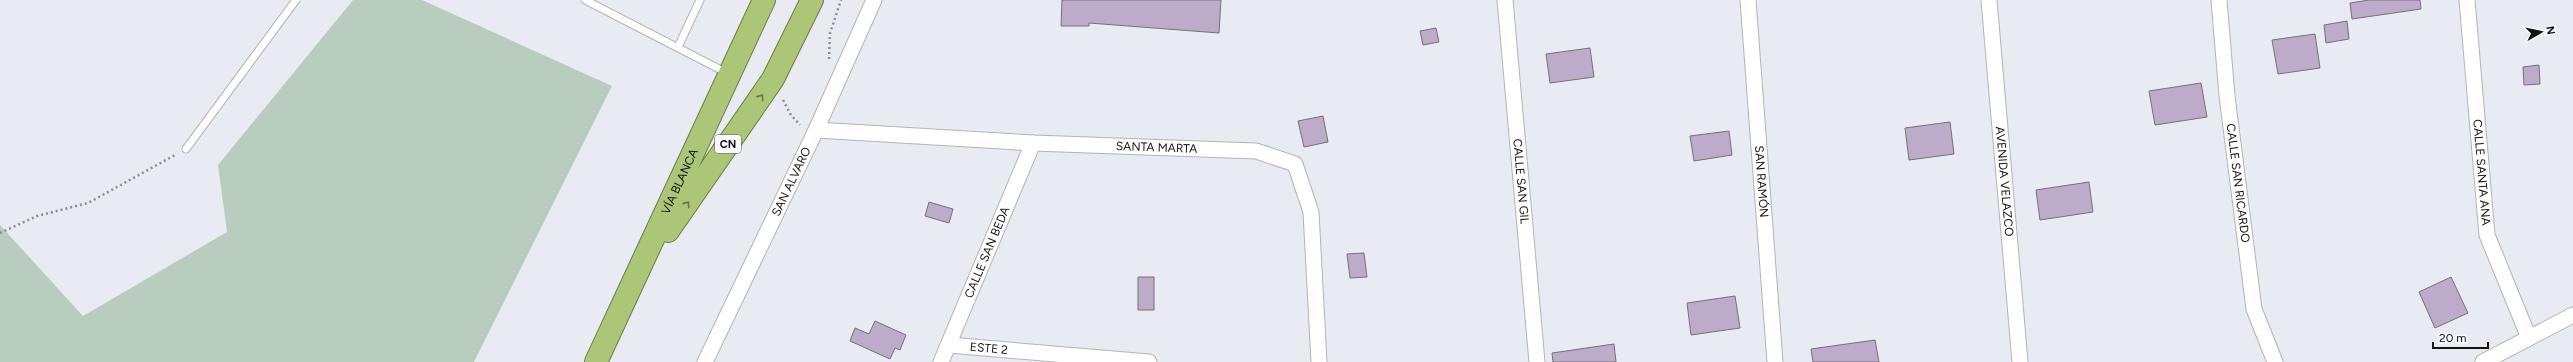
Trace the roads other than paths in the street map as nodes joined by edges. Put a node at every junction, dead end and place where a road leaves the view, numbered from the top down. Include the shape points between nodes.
1 (296, 0) edge
2 (585, 0) edge
3 (700, 0) edge
4 (764, 0) edge
5 (812, 0) edge
6 (874, 0) edge
7 (1505, 0) edge
8 (1748, 0) edge
9 (1989, 0) edge
10 (2219, 0) edge
11 (2467, 0) edge
12 (678, 47) junction
13 (729, 74) junction
14 (816, 130) junction
15 (1033, 142) junction
16 (186, 149) road end
17 (633, 282) junction
18 (2573, 315) edge
19 (2529, 338) junction
20 (948, 345) junction
21 (596, 362) edge
22 (705, 362) edge
23 (941, 362) edge
24 (1149, 362) edge
25 (1319, 362) edge
26 (1536, 362) edge
27 (1775, 362) edge
28 (2020, 362) edge
29 (2275, 362) edge
30 (2483, 362) edge

1 - 16 lane
2 - 12 lane
3 - 12 lane
4 - 13 highway, VÍA BLANCA / CN
17 -> 5 highway, CN via 773,79
6 - 14 street, SAN ALVARO
7 - 26 street, CALLE SAN GIL
8 - 27 street, SAN RAMÓN
9 - 28 street, AVENIDA VELAZCO
10 - 29 street, CALLE SAN RICARDO via 2254,309
11 - 19 street, CALLE SANTA ANA via 2487,235
12 - 13 lane
13 - 17 highway, VÍA BLANCA / CN
14 - 15 street, SANTA MARTA
14 - 22 street, SAN ALVARO
15 - 20 street, CALLE SAN BEDA
15 - 25 street, SANTA MARTA via 1256,151 1295,164 1311,212
17 - 21 highway, VÍA BLANCA / CN
18 - 19 street
19 - 30 street
20 - 23 street, CALLE SAN BEDA
20 - 24 street, ESTE 2

